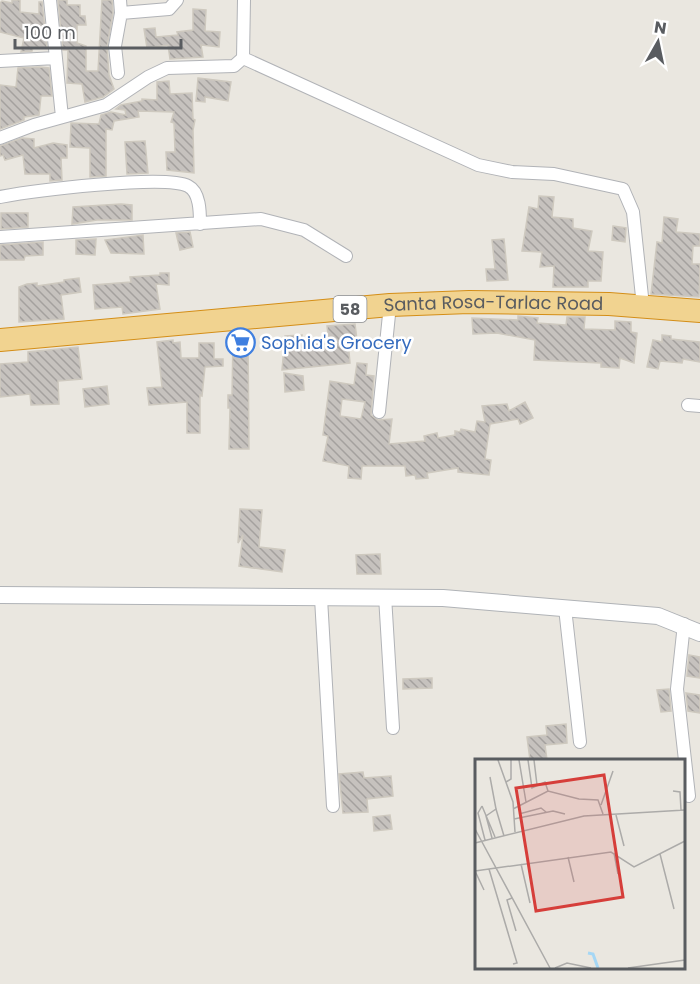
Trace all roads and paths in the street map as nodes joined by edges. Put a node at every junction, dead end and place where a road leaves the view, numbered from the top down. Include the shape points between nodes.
1 (50, 0) edge
2 (120, 0) edge
3 (244, 0) edge
4 (172, 3) edge
5 (121, 14) junction
6 (56, 58) junction
7 (243, 58) junction
8 (0, 61) edge
9 (118, 73) dead end
10 (62, 117) junction
11 (0, 138) edge
12 (0, 197) edge
13 (200, 224) junction
14 (0, 237) edge
15 (345, 256) dead end
16 (390, 305) junction
17 (643, 306) junction
18 (700, 311) edge
19 (0, 340) edge
20 (379, 412) dead end
21 (0, 595) edge
22 (386, 596) junction
23 (321, 598) junction
24 (565, 608) junction
25 (684, 624) junction
26 (700, 633) edge
27 (393, 728) dead end
28 (580, 742) dead end
29 (684, 759) edge
30 (685, 767) edge
31 (688, 796) dead end
32 (333, 806) dead end

1 - 6 street
2 - 5 street
3 - 7 street
4 - 5 street
5 - 9 street via 115,46
6 - 8 street
6 - 10 street
7 - 10 street via 234,66 157,71 106,105
7 - 17 street via 478,165 554,174 623,189 633,212
10 - 11 street
12 - 13 street via 145,182 183,184 195,194
13 - 14 street
13 - 15 street via 279,221 304,230
16 - 17 highway, Santa Rosa-Tarlac Road / 58 via 505,302
16 - 19 highway, Santa Rosa-Tarlac Road / 58
16 - 20 street
17 - 18 highway, Santa Rosa-Tarlac Road / 58
21 - 23 street
22 - 23 street
22 - 24 street
22 - 27 street
23 - 32 street
24 - 25 street via 658,616
24 - 28 street
25 - 26 street
25 - 29 street via 677,689
30 - 31 street

